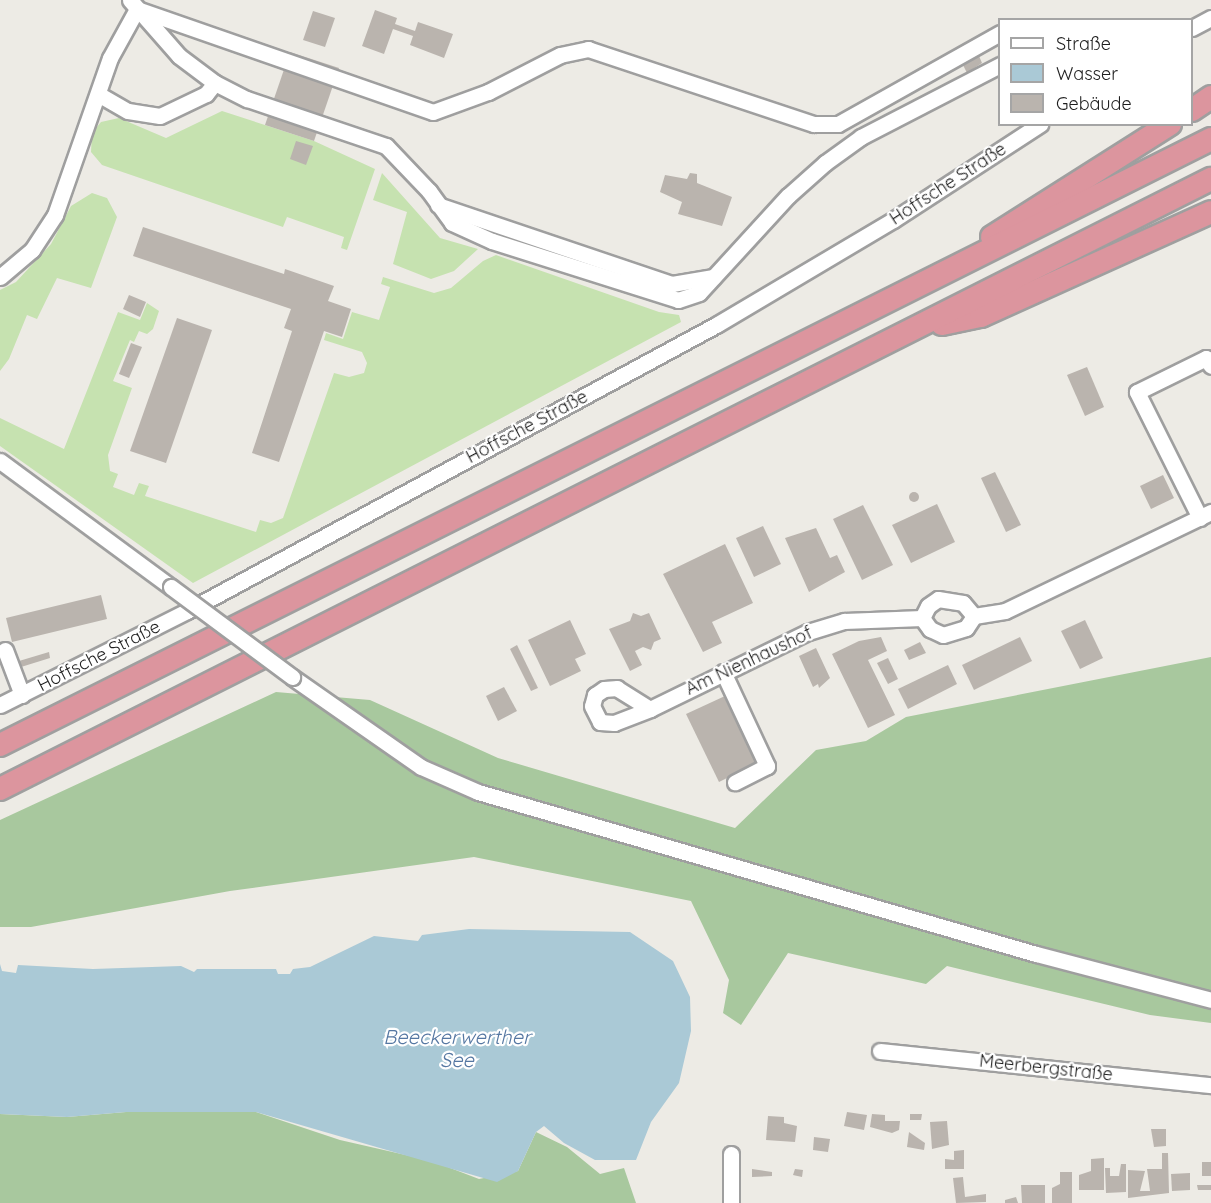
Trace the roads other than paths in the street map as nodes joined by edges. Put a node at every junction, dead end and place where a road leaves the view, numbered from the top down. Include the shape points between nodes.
1 (133, 4) edge
2 (1211, 18) edge
3 (1193, 27) edge
4 (998, 34) edge
5 (998, 65) edge
6 (215, 83) junction
7 (98, 94) junction
8 (886, 97) junction
9 (1211, 97) edge
10 (1193, 109) edge
11 (906, 114) junction
12 (838, 124) junction
13 (1037, 126) edge
14 (1167, 126) edge
15 (1211, 139) edge
16 (851, 144) junction
17 (1211, 179) edge
18 (1211, 212) edge
19 (0, 277) edge
20 (938, 277) junction
21 (917, 328) junction
22 (1211, 366) edge
23 (0, 461) edge
24 (1206, 515) edge
25 (974, 616) junction
26 (922, 618) junction
27 (5, 650) dead end
28 (723, 672) junction
29 (22, 695) junction
30 (0, 705) edge
31 (650, 709) dead end
32 (0, 745) edge
33 (735, 782) dead end
34 (0, 789) edge
35 (1211, 1000) edge
36 (880, 1052) dead end
37 (1211, 1085) edge
38 (731, 1154) dead end
39 (731, 1203) edge

1 - 6 street via 179,56
1 - 7 street
1 - 12 street via 433,112 488,92 560,55 588,49 792,118 814,124
2 - 3 street
4 - 8 street
5 - 11 street
6 - 7 street via 206,94 160,116 128,111
6 - 16 street via 247,99 386,146 399,156 438,205 672,284 713,277 794,190
7 - 19 street via 55,215 32,250
8 - 11 street
8 - 12 street
9 - 10 highway
11 - 16 street
12 - 16 street
13 - 29 street, Hoffsche Straße via 893,220 716,326 187,611
14 - 20 highway via 1029,212
15 - 20 highway
17 - 21 highway
18 - 21 highway via 981,316
20 - 32 highway
21 - 34 highway
22 - 24 street via 1206,357 1137,392
23 - 35 street, bridge via 292,677 421,766 478,792 1036,954
24 - 25 street via 1005,611
25 - 26 street via 966,628 942,635 930,629
25 - 26 street via 963,603 938,599 928,606
26 - 28 street, Am Nienhaushof via 844,621 808,632
27 - 29 street
28 - 31 street, Am Nienhaushof
28 - 33 street via 767,766
29 - 30 street, Hoffsche Straße
36 - 37 street, Meerbergstraße
38 - 39 street

